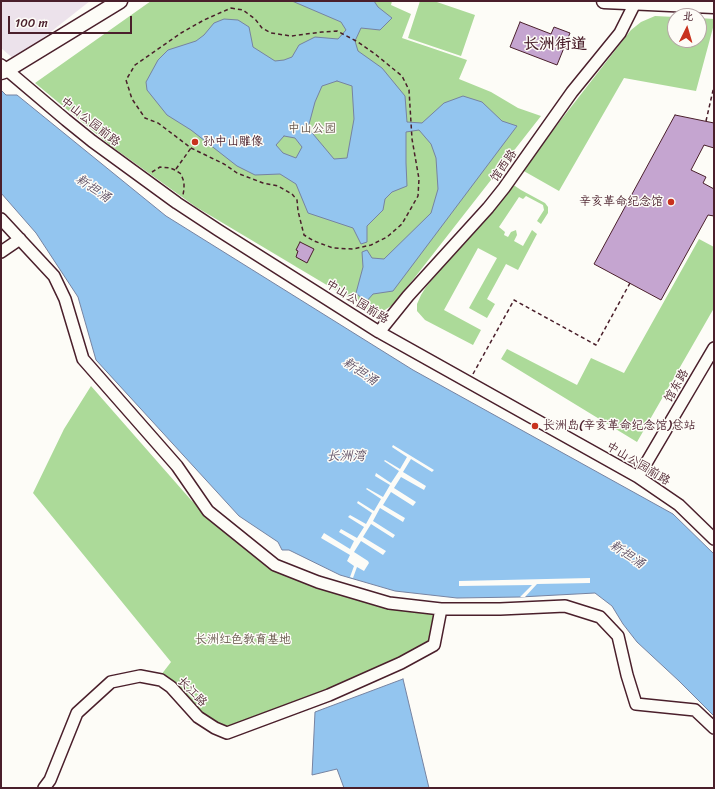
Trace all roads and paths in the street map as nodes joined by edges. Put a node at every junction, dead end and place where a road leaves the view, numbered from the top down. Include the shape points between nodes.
1 (120, 1) edge
2 (604, 1) edge
3 (635, 2) edge
4 (714, 6) edge
5 (3, 69) edge
6 (714, 86) edge
7 (706, 121) dead end
8 (191, 148) junction
9 (175, 170) junction
10 (145, 180) junction
11 (177, 203) junction
12 (1, 219) edge
13 (20, 239) junction
14 (1, 252) edge
15 (630, 283) dead end
16 (379, 332) junction
17 (714, 348) edge
18 (469, 383) junction
19 (638, 477) junction
20 (714, 539) edge
21 (441, 609) junction
22 (714, 728) edge
23 (44, 788) edge

1 - 5 main road
2 - 3 main road
3 - 4 main road
3 - 16 street, 馆西路 via 616,38 572,92 504,188
5 - 10 street, 中山公园前路
6 - 7 path
8 - 8 path via 224,164 237,174 278,186 292,194 297,200 304,234 314,241 334,248 360,248 387,237 402,224 418,196 419,178 411,133 409,90 402,76 358,42 337,31 291,36 271,33 243,10 231,8 181,33 135,65 126,80 132,99 145,118 175,134
8 - 9 path
9 - 10 path via 160,167
9 - 11 path via 181,174 184,182 183,195
10 - 11 street, 中山公园前路
11 - 16 street, 中山公园前路
12 - 13 street
13 - 14 street
13 - 21 street via 54,276 65,298 83,359 177,466 208,511 275,565 318,582 389,603
15 - 18 path via 596,345 514,300
16 - 18 street, 中山公园前路
17 - 19 street, 馆东路
18 - 19 street, 中山公园前路
19 - 20 street, 中山公园前路 via 679,505
21 - 22 street via 565,606 600,617 618,636 636,704 695,710
21 - 23 street, 长江路 via 434,645 401,663 329,695 227,733 198,717 171,687 161,680 140,676 111,682 77,713 50,780

